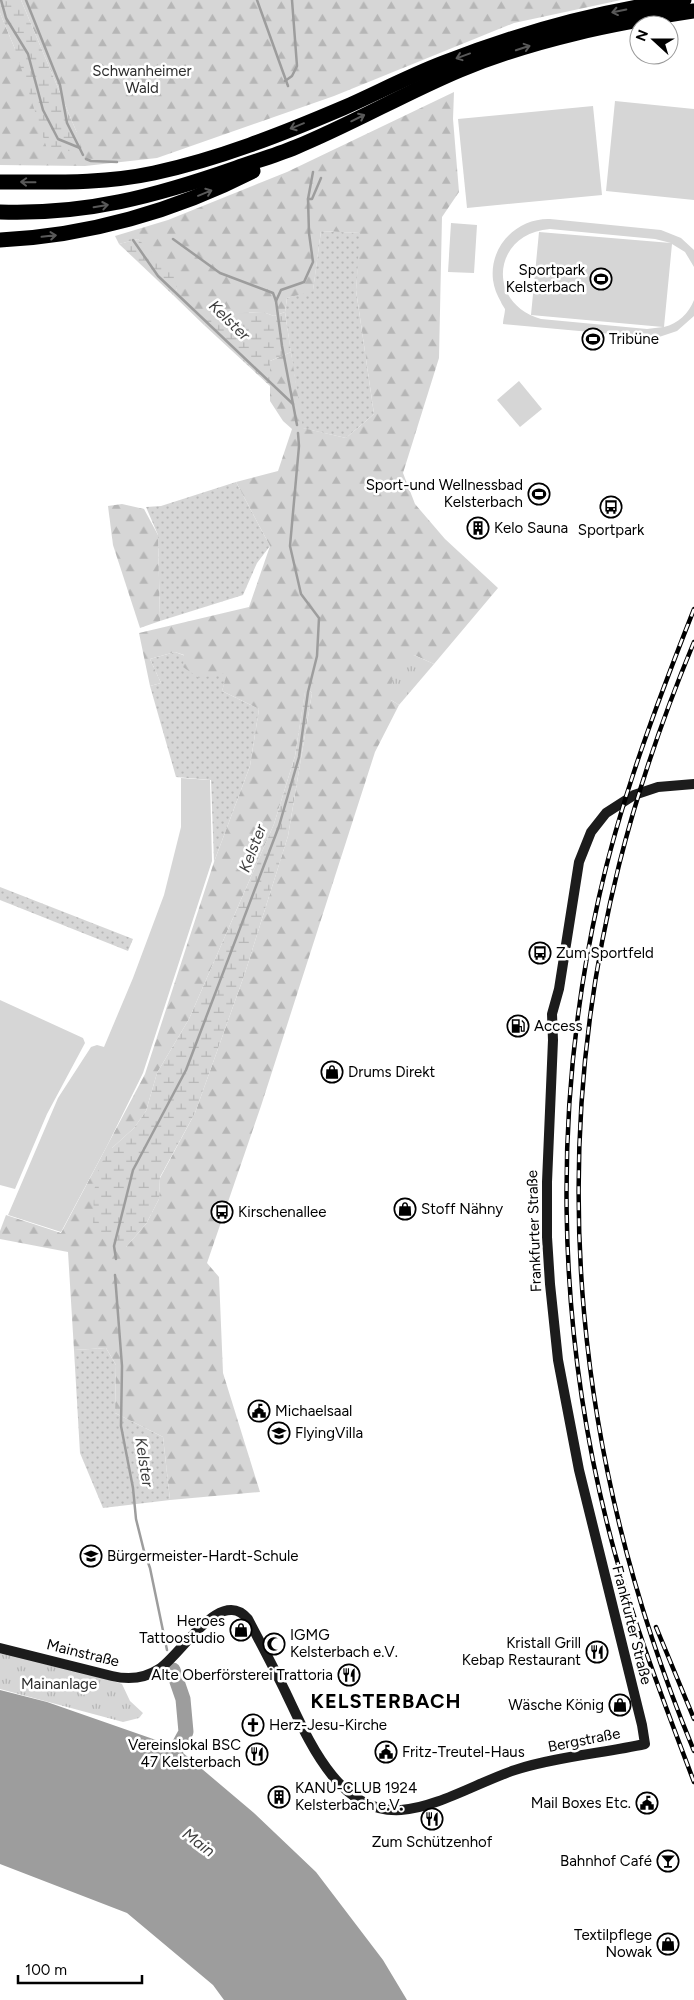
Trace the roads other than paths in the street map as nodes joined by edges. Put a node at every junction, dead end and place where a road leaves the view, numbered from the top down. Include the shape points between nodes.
1 (684, 0) edge
2 (694, 11) edge
3 (298, 146) junction
4 (0, 182) edge
5 (0, 212) edge
6 (0, 240) edge
7 (689, 784) edge
8 (225, 1610) joint
9 (0, 1648) edge
10 (645, 1744) joint

1 -> 4 highway via 556,26 492,46 200,162 154,173 91,181
3 -> 2 highway via 460,70 506,54 613,24
5 -> 3 highway via 87,208 135,199 192,184
6 -> 3 highway via 78,231 156,210 230,182
7 - 10 street, Frankfurter Straße via 658,787 625,799 606,813 592,832 578,862 559,989 552,1014 547,1182 550,1284 558,1360 573,1442
8 - 9 street, Mainstraße via 217,1613 161,1668 136,1678 112,1676
8 - 10 street, Bergstraße via 237,1610 248,1619 316,1754 349,1792 378,1808 409,1809 515,1770

